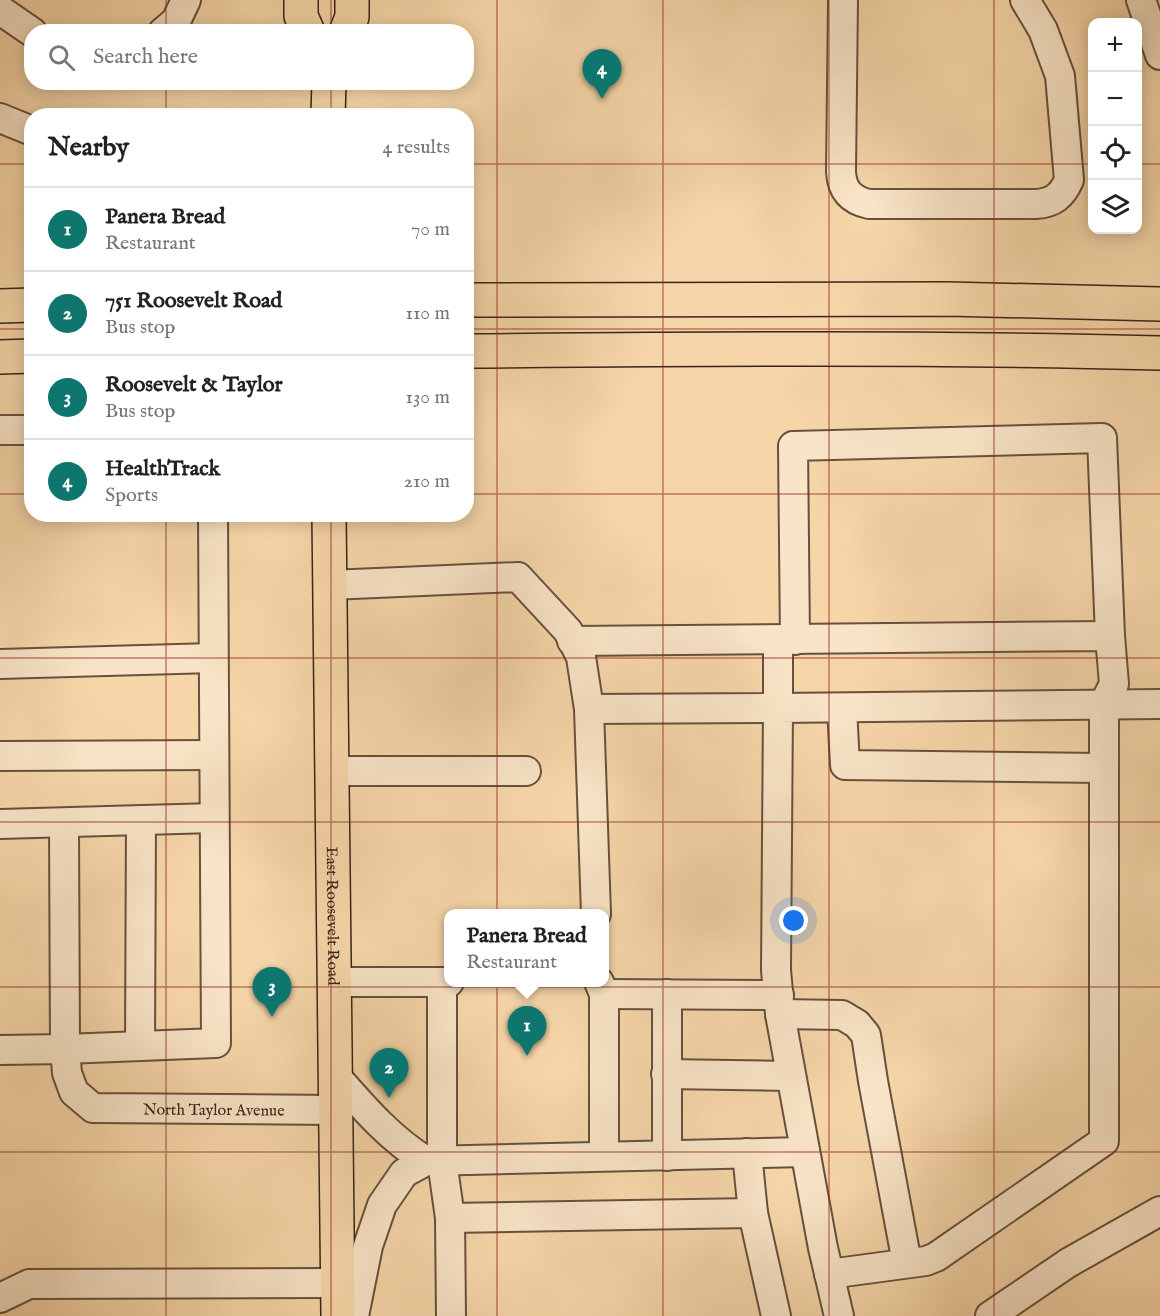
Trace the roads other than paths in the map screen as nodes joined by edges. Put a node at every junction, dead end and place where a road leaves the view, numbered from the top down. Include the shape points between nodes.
1 (186, 0) edge
2 (300, 0) edge
3 (352, 0) edge
4 (1026, 0) edge
5 (1141, 0) edge
6 (839, 1) edge
7 (0, 10) edge
8 (172, 24) edge
9 (304, 24) edge
10 (349, 24) edge
11 (24, 26) edge
12 (1160, 55) edge
13 (329, 90) edge
14 (328, 108) edge
15 (0, 118) edge
16 (24, 128) edge
17 (474, 300) edge
18 (1160, 304) edge
19 (24, 305) edge
20 (0, 306) edge
21 (474, 351) edge
22 (1160, 353) edge
23 (24, 356) edge
24 (0, 357) edge
25 (0, 430) edge
26 (24, 430) edge
27 (213, 522) edge
28 (329, 522) edge
29 (330, 585) junction
30 (1110, 636) junction
31 (572, 640) junction
32 (787, 640) junction
33 (213, 658) junction
34 (0, 664) edge
35 (1160, 704) edge
36 (1104, 705) junction
37 (778, 708) junction
38 (842, 708) junction
39 (589, 709) junction
40 (214, 755) junction
41 (0, 756) edge
42 (1103, 768) junction
43 (332, 771) junction
44 (526, 771) dead end
45 (214, 818) junction
46 (141, 820) junction
47 (64, 823) junction
48 (0, 824) edge
49 (596, 909) edge
50 (334, 982) junction
51 (444, 982) edge
52 (445, 987) edge
53 (601, 988) edge
54 (667, 994) junction
55 (779, 1004) junction
56 (140, 1046) junction
57 (65, 1049) junction
58 (0, 1050) edge
59 (334, 1074) junction
60 (666, 1074) junction
61 (790, 1076) junction
62 (334, 1110) junction
63 (805, 1152) junction
64 (747, 1153) junction
65 (604, 1156) junction
66 (668, 1156) junction
67 (434, 1161) junction
68 (1160, 1211) edge
69 (753, 1213) junction
70 (450, 1218) junction
71 (907, 1263) junction
72 (829, 1274) junction
73 (337, 1283) junction
74 (0, 1298) edge
75 (338, 1316) edge
76 (354, 1316) edge
77 (451, 1316) edge
78 (776, 1316) edge
79 (839, 1316) edge
80 (990, 1316) edge

1 - 8 street
2 - 9 main road
3 - 10 main road
4 - 6 street via 1043,30 1060,76 1069,180 1060,195 1045,203 869,204 851,197 841,172
5 - 12 street
7 - 11 street
13 - 14 main road
15 - 16 street
17 - 18 main road via 947,299
19 - 20 main road
21 - 22 main road via 879,349
23 - 24 main road
25 - 26 street
27 - 33 street
28 - 29 main road, East Roosevelt Road
29 - 31 street via 518,577
29 - 43 main road, East Roosevelt Road
30 - 32 street
30 - 32 street via 1102,438 793,446
30 - 36 street via 1114,684
31 - 32 street
31 - 39 street via 581,657
32 - 37 street
33 - 34 street
33 - 40 street
35 - 36 street
36 - 38 street
36 - 42 street
37 - 38 street
37 - 39 street
37 - 55 street
38 - 42 street via 845,765
39 - 49 street
40 - 41 street
40 - 45 street
42 - 71 street via 1104,1141 936,1257
43 - 44 street
43 - 50 main road, East Roosevelt Road
45 - 46 street
45 - 56 street via 216,1043
46 - 47 street
46 - 56 street
47 - 48 street
47 - 57 street
50 - 51 street
50 - 59 main road, East Roosevelt Road
52 - 67 street
53 - 54 street
53 - 65 street
54 - 55 street
54 - 60 street
55 - 61 street
55 - 71 street via 842,1015 866,1035
56 - 57 street
57 - 58 street
57 - 62 street, North Taylor Avenue via 74,1092 93,1108
59 - 62 main road, East Roosevelt Road
59 - 67 street via 404,1148
60 - 61 street
60 - 66 street
61 - 63 street
62 - 73 main road, East Roosevelt Road
63 - 64 street
63 - 72 street
64 - 66 street
64 - 69 street
65 - 66 street
65 - 67 street
67 - 70 street
67 - 76 street via 404,1173 382,1205 368,1246
68 - 80 street via 1068,1263
69 - 70 street
69 - 78 street
70 - 77 street
71 - 72 street
72 - 79 street
73 - 74 street via 29,1284
73 - 75 main road, East Roosevelt Road

